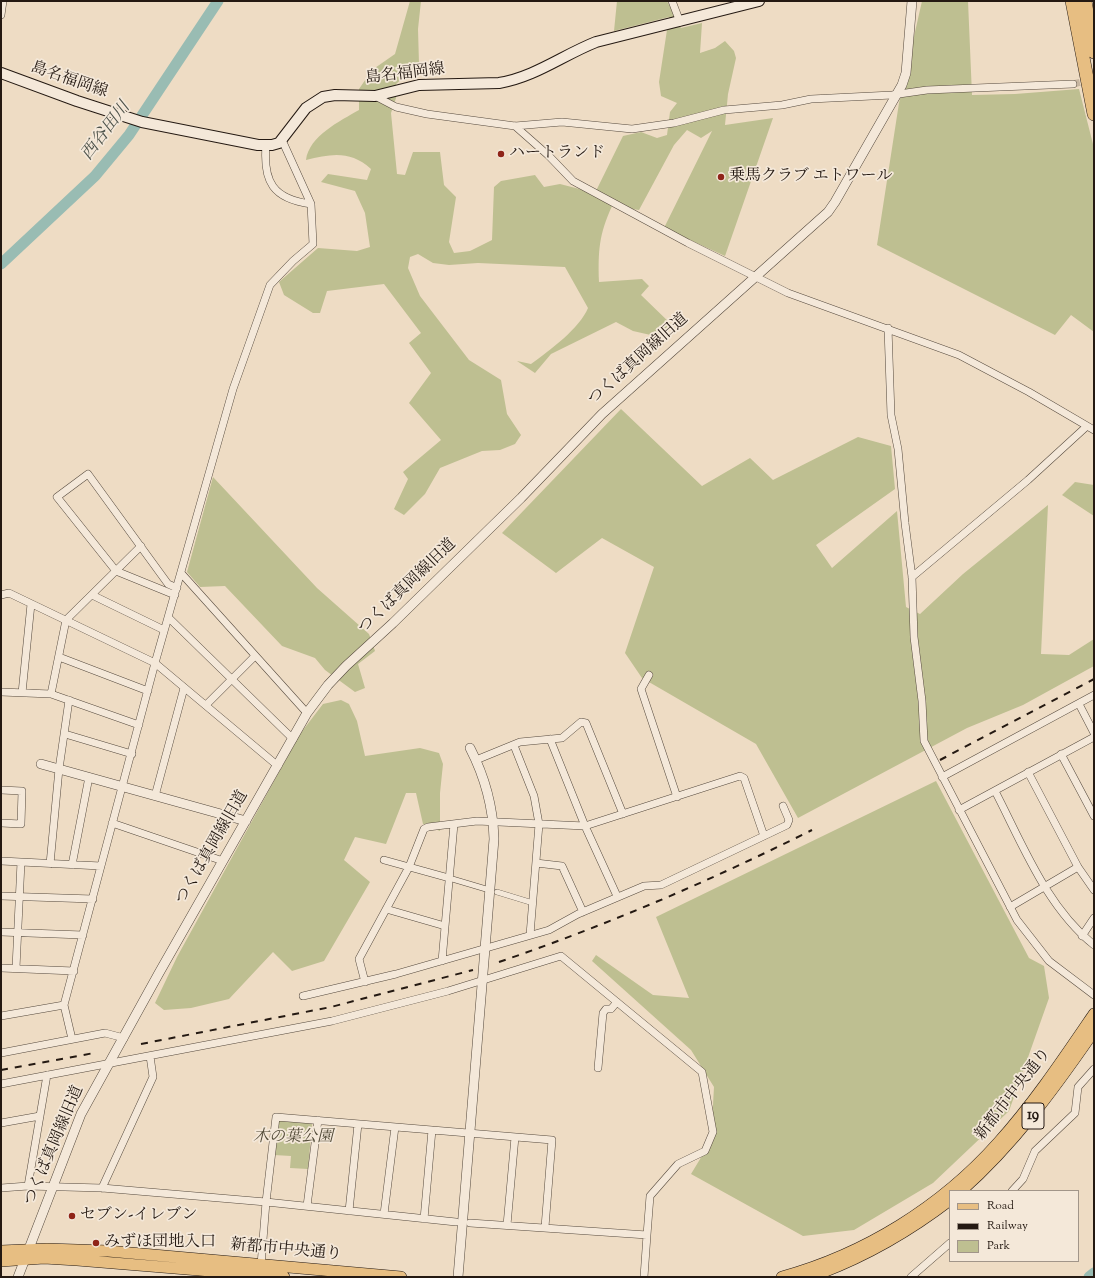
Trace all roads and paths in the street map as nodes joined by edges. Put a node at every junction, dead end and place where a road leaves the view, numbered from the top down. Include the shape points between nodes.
1 (3, 1) edge
2 (672, 1) edge
3 (759, 1) edge
4 (912, 1) edge
5 (1072, 1) edge
6 (1085, 3) edge
7 (1, 15) edge
8 (680, 22) junction
9 (1094, 52) edge
10 (1, 73) edge
11 (1073, 84) tunnel mouth
12 (897, 94) junction
13 (374, 96) junction
14 (1094, 114) edge
15 (515, 126) junction
16 (282, 140) junction
17 (266, 145) junction
18 (311, 204) junction
19 (755, 278) junction
20 (888, 328) junction
21 (1091, 428) edge
22 (141, 546) junction
23 (116, 571) junction
24 (181, 573) junction
25 (912, 577) junction
26 (176, 592) junction
27 (1, 595) edge
28 (92, 595) junction
29 (31, 604) junction
30 (169, 618) junction
31 (66, 620) junction
32 (164, 630) junction
33 (255, 656) junction
34 (59, 657) junction
35 (155, 663) junction
36 (649, 675) dead end
37 (232, 680) junction
38 (184, 688) junction
39 (148, 691) junction
40 (1, 692) edge
41 (22, 693) junction
42 (51, 694) junction
43 (1094, 695) edge
44 (69, 700) junction
45 (1078, 704) junction
46 (206, 705) junction
47 (307, 713) junction
48 (139, 725) junction
49 (1094, 733) edge
50 (65, 734) junction
51 (1094, 737) edge
52 (293, 739) junction
53 (550, 739) junction
54 (470, 748) dead end
55 (515, 748) dead end
56 (132, 754) junction
57 (1062, 754) junction
58 (476, 760) junction
59 (40, 764) dead end
60 (278, 766) junction
61 (59, 769) junction
62 (1028, 772) junction
63 (89, 777) junction
64 (942, 777) junction
65 (123, 786) junction
66 (1, 790) edge
67 (995, 791) junction
68 (155, 796) junction
69 (677, 796) junction
70 (783, 806) dead end
71 (959, 810) junction
72 (623, 814) junction
73 (1094, 816) edge
74 (246, 821) junction
75 (493, 822) junction
76 (1, 823) edge
77 (112, 823) junction
78 (454, 824) junction
79 (540, 824) junction
80 (586, 826) junction
81 (764, 836) junction
82 (384, 860) dead end
83 (223, 861) junction
84 (1, 862) edge
85 (21, 862) junction
86 (536, 863) junction
87 (50, 864) junction
88 (72, 865) junction
89 (101, 866) junction
90 (409, 867) junction
91 (1078, 867) junction
92 (449, 878) junction
93 (1045, 886) junction
94 (486, 889) dead end
95 (1094, 890) edge
96 (497, 892) dead end
97 (1, 896) edge
98 (19, 896) junction
99 (617, 896) junction
100 (93, 899) junction
101 (533, 902) junction
102 (1010, 907) junction
103 (386, 909) junction
104 (583, 912) junction
105 (1094, 918) edge
106 (445, 926) junction
107 (1, 932) edge
108 (18, 933) junction
109 (84, 935) junction
110 (530, 936) junction
111 (1082, 936) junction
112 (1094, 945) edge
113 (486, 948) junction
114 (442, 961) junction
115 (1, 968) edge
116 (16, 968) junction
117 (74, 971) junction
118 (484, 981) junction
119 (365, 982) junction
120 (1094, 995) edge
121 (303, 996) dead end
122 (617, 1002) junction
123 (64, 1005) junction
124 (1094, 1014) edge
125 (1, 1016) edge
126 (1094, 1031) edge
127 (124, 1038) junction
128 (72, 1039) junction
129 (1, 1053) edge
130 (150, 1056) junction
131 (109, 1064) junction
132 (598, 1068) dead end
133 (1094, 1069) edge
134 (47, 1075) junction
135 (1, 1084) edge
136 (40, 1116) junction
137 (318, 1120) junction
138 (1, 1123) edge
139 (358, 1124) junction
140 (395, 1127) junction
141 (432, 1130) junction
142 (471, 1134) junction
143 (515, 1137) junction
144 (28, 1186) junction
145 (52, 1186) junction
146 (1, 1188) edge
147 (102, 1188) junction
148 (962, 1190) edge
149 (1013, 1190) edge
150 (949, 1201) edge
151 (266, 1202) junction
152 (307, 1206) junction
153 (349, 1211) junction
154 (384, 1214) junction
155 (424, 1219) junction
156 (456, 1222) dead end
157 (470, 1223) dead end
158 (507, 1225) junction
159 (545, 1227) junction
160 (647, 1235) junction
161 (949, 1244) edge
162 (1, 1251) edge
163 (26, 1254) junction
164 (1, 1261) edge
165 (260, 1272) edge
166 (18, 1277) edge
167 (284, 1277) edge
168 (401, 1277) edge
169 (458, 1277) edge
170 (644, 1277) edge
171 (782, 1277) edge
172 (810, 1277) edge
173 (911, 1277) edge

1 - 7 street
2 - 8 street
3 - 8 main road, 島名福岡線
4 - 12 street, つくば真岡線旧道 via 906,72
5 - 14 highway
6 - 9 highway
8 - 13 main road, 島名福岡線 via 596,42 541,70 512,81 419,85
10 - 17 main road, 島名福岡線 via 139,121
11 - 12 street via 934,89
12 - 15 street via 811,99 782,105 724,110 674,123 632,129 562,122
12 - 19 street, つくば真岡線旧道 via 828,212
13 - 15 street via 396,107 428,114
13 - 16 main road, 島名福岡線 via 335,95 320,99 306,108
15 - 19 street via 573,181
16 - 17 main road, 島名福岡線 via 276,144
16 - 18 street
17 - 18 street via 264,164 272,185 291,201
18 - 24 street via 313,244 270,285 233,389
19 - 20 street via 788,293
19 - 47 street, つくば真岡線旧道 via 602,414 521,498 346,666
20 - 21 street via 959,354
20 - 25 street via 891,415 898,449
21 - 25 street
22 - 23 street
22 - 23 street via 88,474 57,497
22 - 26 street
23 - 26 street
23 - 28 street
24 - 26 street
24 - 33 street
25 - 64 street via 914,637 924,740
26 - 30 street
27 - 29 street via 9,593
28 - 31 street
28 - 32 street
29 - 31 street
29 - 41 street
30 - 32 street
30 - 37 street
31 - 34 street
31 - 35 street
32 - 35 street
33 - 37 street
33 - 47 street
34 - 39 street
34 - 42 street
35 - 38 street
35 - 39 street
36 - 69 street via 641,689
37 - 46 street
37 - 52 street
38 - 46 street
38 - 68 street
39 - 48 street
40 - 41 street
41 - 42 street
42 - 44 street
43 - 45 street
44 - 48 street
44 - 50 street
45 - 49 street
45 - 64 street
46 - 60 street
47 - 52 street, つくば真岡線旧道
48 - 56 street
50 - 56 street
50 - 61 street
51 - 57 street
52 - 60 street, つくば真岡線旧道
53 - 58 street via 520,742
53 - 72 street via 562,738 581,722 586,723
53 - 80 street
54 - 58 street
55 - 79 street via 534,796
56 - 65 street
57 - 62 street
57 - 73 street
58 - 75 street via 486,785
59 - 61 street
60 - 74 street, つくば真岡線旧道
61 - 63 street
61 - 87 street
62 - 67 street
62 - 91 street
63 - 65 street
63 - 88 street
64 - 71 street
65 - 68 street
65 - 77 street
66 - 76 street via 22,792 20,824
67 - 71 street
67 - 93 street
68 - 74 street
69 - 72 street
69 - 81 street via 740,776 744,778
70 - 81 street via 789,820 787,825
71 - 102 street
72 - 80 street
74 - 83 street, つくば真岡線旧道
75 - 78 street
75 - 79 street
75 - 113 street via 494,851
77 - 83 street
77 - 89 street
78 - 90 street via 424,829
78 - 92 street
79 - 80 street
79 - 86 street
80 - 99 street
81 - 99 street via 661,885 644,886
82 - 90 street
83 - 127 street, つくば真岡線旧道
84 - 85 street
85 - 87 street
85 - 98 street
86 - 101 street
86 - 104 street via 562,866
87 - 88 street
88 - 89 street
89 - 100 street
90 - 92 street
90 - 103 street
91 - 93 street
91 - 95 street
92 - 94 street
92 - 106 street
93 - 102 street
93 - 111 street via 1062,914
96 - 101 street
97 - 98 street
98 - 100 street
98 - 108 street
99 - 104 street
100 - 109 street
101 - 110 street
102 - 120 street via 1029,938 1049,961
103 - 106 street
103 - 119 street via 359,960
104 - 110 street via 549,930
105 - 111 street
106 - 114 street
107 - 108 street
108 - 109 street
108 - 116 street
109 - 117 street
110 - 113 street
111 - 112 street
113 - 114 street
113 - 118 street
114 - 119 street
115 - 116 street
116 - 117 street
117 - 123 street
118 - 122 street via 559,956
118 - 130 street via 338,1019
118 - 142 street
119 - 121 street
122 - 132 street via 603,1013
122 - 160 street via 702,1072 713,1132 705,1151 678,1164 650,1196
123 - 125 street
123 - 128 street
124 - 171 main road, 新都市中央通り / 19 via 1020,1118 998,1144 950,1189 877,1239 818,1266
126 - 148 main road, 新都市中央通り / 19 via 1025,1126
127 - 128 street via 105,1033
127 - 131 street, つくば真岡線旧道
128 - 129 street
130 - 131 street
130 - 147 street via 153,1077
131 - 134 street
131 - 145 street, つくば真岡線旧道 via 81,1114
133 - 149 street via 1078,1087 1075,1113 1035,1151 1023,1180
134 - 135 street
134 - 136 street
136 - 138 street
136 - 144 street
137 - 139 street
137 - 151 street via 276,1117
137 - 152 street
139 - 140 street
139 - 153 street
140 - 141 street
140 - 154 street
141 - 142 street
141 - 155 street
142 - 143 street
142 - 169 street
143 - 158 street
143 - 159 street via 552,1140
144 - 145 street
144 - 146 street
145 - 147 street
145 - 163 street, つくば真岡線旧道
147 - 151 street
150 - 172 main road via 918,1224 880,1247
151 - 152 street
151 - 165 street
152 - 153 street
153 - 154 street
154 - 155 street
155 - 156 street
157 - 158 street
158 - 159 street
159 - 160 street
160 - 170 street
161 - 173 street
162 - 163 main road, 新都市中央通り
163 - 164 main road, 新都市中央通り
163 - 165 main road, 新都市中央通り via 77,1260
163 - 166 street, つくば真岡線旧道
165 - 167 main road, 新都市中央通り
165 - 168 main road, 新都市中央通り

